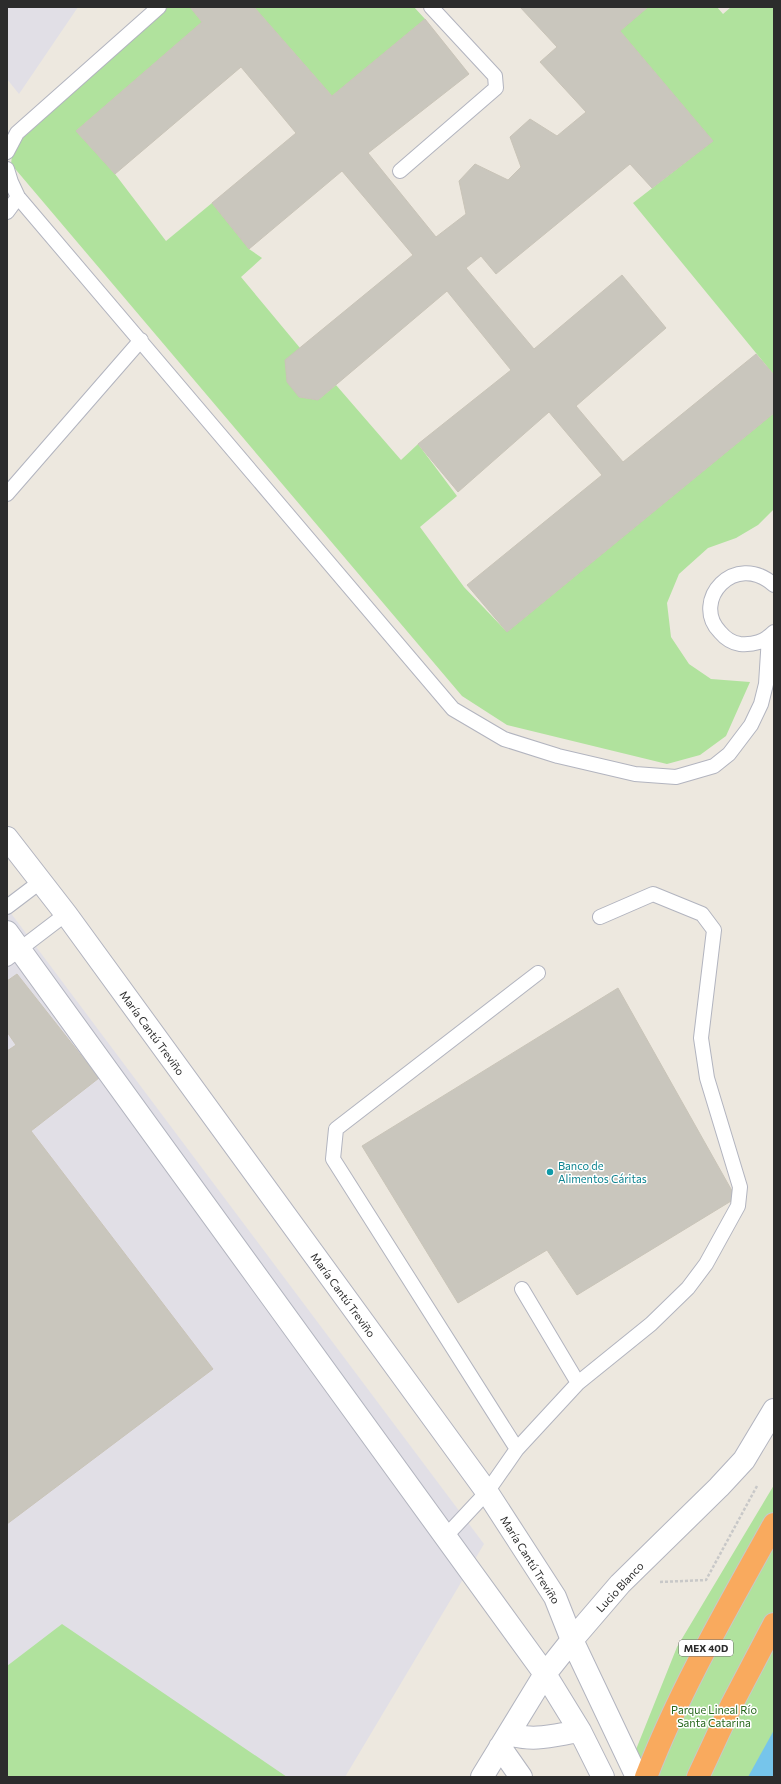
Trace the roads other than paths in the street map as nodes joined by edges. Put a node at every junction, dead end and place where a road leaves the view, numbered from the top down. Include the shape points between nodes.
1 (159, 7) edge
2 (430, 7) edge
3 (7, 152) edge
4 (7, 169) edge
5 (400, 171) dead end
6 (18, 197) junction
7 (7, 212) edge
8 (141, 340) junction
9 (7, 494) edge
10 (774, 585) edge
11 (771, 635) edge
12 (7, 838) edge
13 (40, 882) junction
14 (7, 907) edge
15 (66, 914) junction
16 (600, 917) dead end
17 (11, 947) edge
18 (538, 974) dead end
19 (522, 1289) dead end
20 (578, 1383) junction
21 (774, 1410) edge
22 (517, 1449) junction
23 (487, 1492) junction
24 (774, 1524) edge
25 (446, 1538) junction
26 (774, 1624) edge
27 (572, 1640) junction
28 (545, 1674) junction
29 (580, 1731) junction
30 (497, 1759) edge
31 (600, 1770) edge
32 (521, 1777) edge
33 (637, 1777) edge
34 (646, 1777) edge
35 (698, 1777) edge

1 - 3 lane via 17,133
2 - 5 lane via 495,76 496,88
4 - 6 lane
6 - 7 lane
6 - 8 lane
8 - 9 lane
8 - 11 lane via 453,709 504,739 558,756 635,774 676,776 714,766 729,754 751,725 761,704 766,684
10 - 11 lane via 754,573 742,572 730,576 721,583 713,593 710,605 716,629 725,638 748,645 759,643
12 - 13 street, María Cantú Treviño
13 - 14 lane
13 - 15 street, María Cantú Treviño
15 - 17 lane
15 - 23 street, María Cantú Treviño
16 - 20 lane via 653,894 702,914 714,930 701,1038 707,1078 740,1187 738,1206 706,1264 688,1288 651,1324
17 - 25 street
18 - 22 lane via 336,1129 333,1159
19 - 20 lane
20 - 22 lane
21 - 27 street, Lucio Blanco via 744,1460 620,1584
22 - 23 lane
23 - 25 lane
23 - 27 street, María Cantú Treviño via 555,1597
24 - 34 highway, MEX 40D via 669,1721
25 - 28 street
26 - 35 highway via 732,1704
27 - 28 street, Lucio Blanco
27 - 33 street, María Cantú Treviño
28 - 29 street
28 - 30 street, Lucio Blanco
29 - 30 street via 526,1739
29 - 31 street
30 - 32 street

